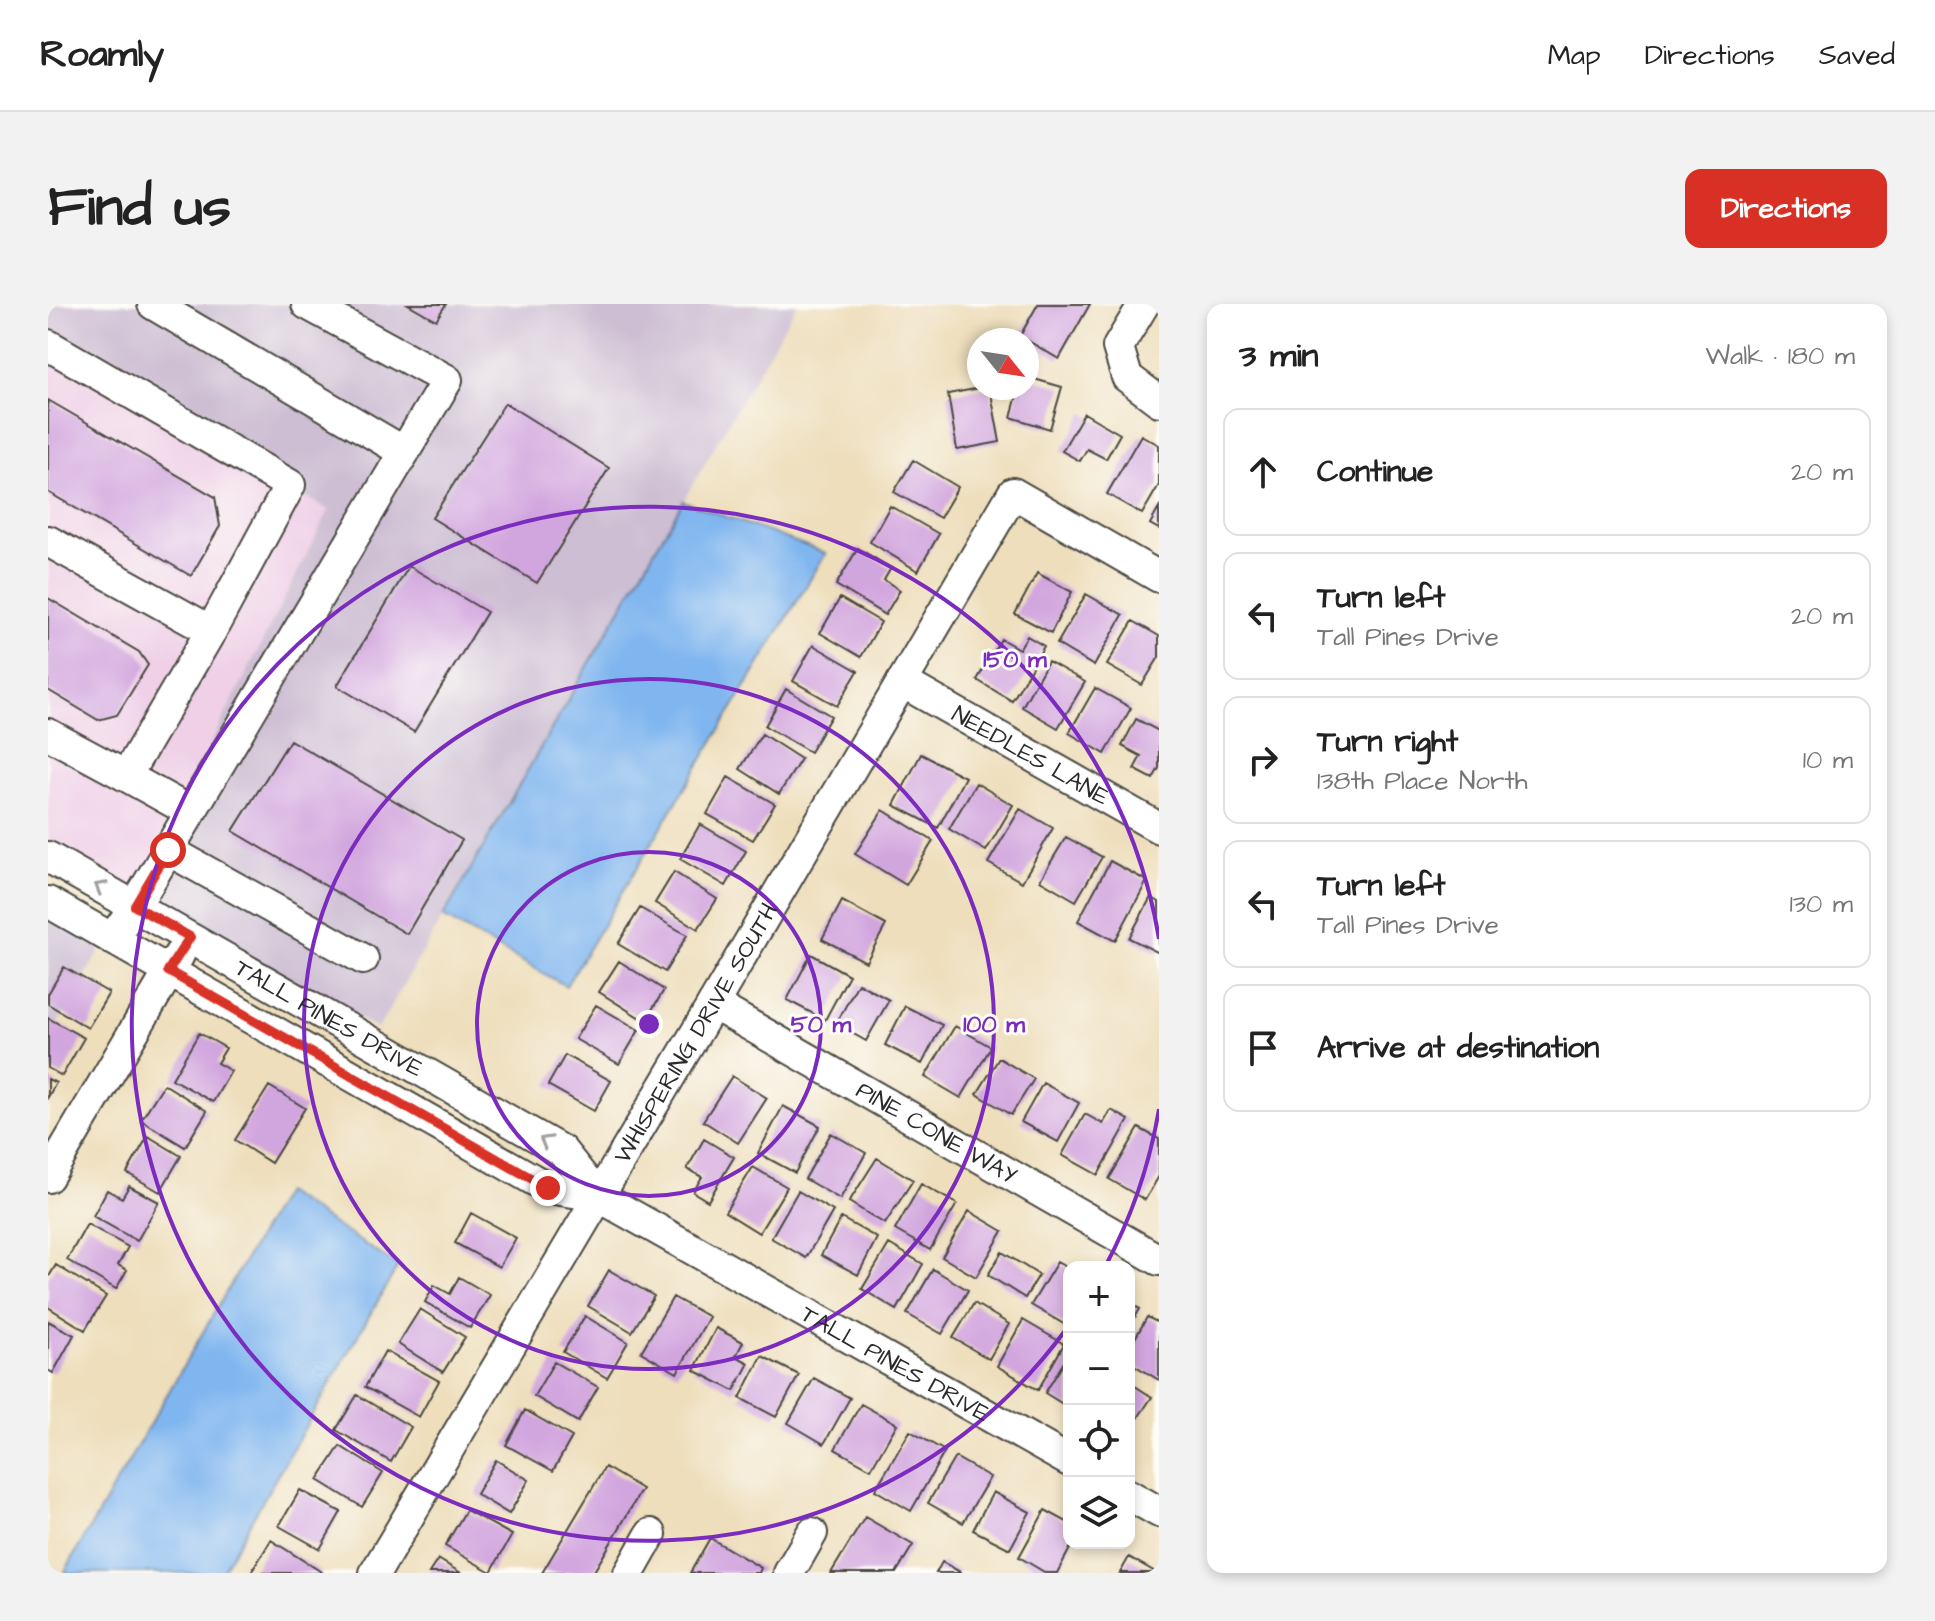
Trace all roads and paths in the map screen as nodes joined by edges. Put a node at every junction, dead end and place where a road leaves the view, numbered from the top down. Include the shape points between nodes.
1 (153, 304) edge
2 (307, 304) edge
3 (1144, 304) edge
4 (48, 345) edge
5 (1159, 401) edge
6 (404, 452) junction
7 (48, 541) edge
8 (1159, 577) edge
9 (211, 631) junction
10 (902, 682) junction
11 (48, 734) edge
12 (126, 776) junction
13 (191, 812) junction
14 (1159, 828) edge
15 (168, 850) junction
16 (48, 857) edge
17 (48, 902) edge
18 (135, 906) junction
19 (190, 937) junction
20 (112, 939) junction
21 (363, 959) dead end
22 (168, 971) junction
23 (713, 1004) junction
24 (48, 1177) edge
25 (598, 1196) junction
26 (1159, 1260) edge
27 (1063, 1458) edge
28 (812, 1533) dead end
29 (651, 1534) dead end
30 (375, 1573) edge
31 (629, 1573) edge
32 (789, 1573) edge

1 - 6 street
2 - 6 street via 447,380
3 - 5 street via 1118,347 1127,377
4 - 9 street via 290,485
6 - 13 street
7 - 9 street
8 - 10 street, WHISPERING DRIVE SOUTH via 1013,493
9 - 12 street
10 - 14 street, NEEDLES LANE
10 - 23 street, WHISPERING DRIVE SOUTH
11 - 12 street
12 - 13 street
13 - 15 street
15 - 18 street
15 - 21 street
18 -> 16 street, TALL PINES DRIVE
17 - 20 street, TALL PINES DRIVE
18 - 19 street, TALL PINES DRIVE
18 - 20 street
19 - 22 street
25 -> 19 street, TALL PINES DRIVE via 562,1151
20 - 22 street, TALL PINES DRIVE
22 - 24 street
22 - 25 street, TALL PINES DRIVE via 548,1188
23 - 25 street, WHISPERING DRIVE SOUTH
23 - 26 street, PINE CONE WAY
25 - 27 street, TALL PINES DRIVE
25 - 30 street, WHISPERING DRIVE SOUTH
28 - 32 street
29 - 31 street

